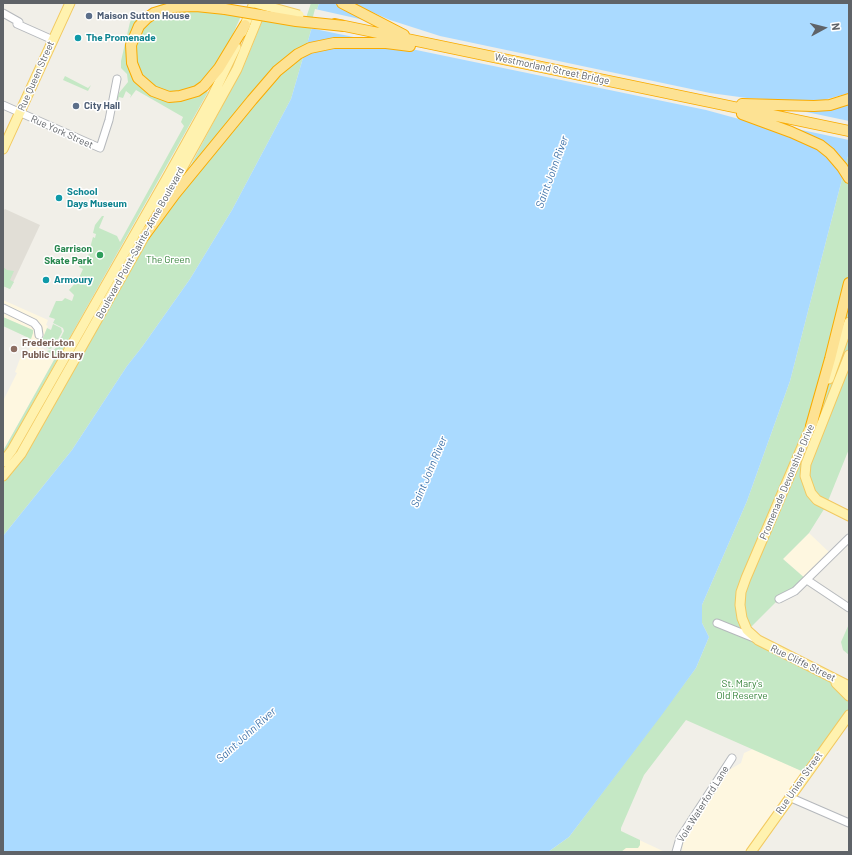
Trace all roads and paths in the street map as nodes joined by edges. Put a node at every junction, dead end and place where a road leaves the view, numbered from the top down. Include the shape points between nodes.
1 (70, 3) edge
2 (254, 3) edge
3 (264, 3) edge
4 (271, 3) edge
5 (342, 3) edge
6 (3, 13) edge
7 (299, 15) junction
8 (245, 25) junction
9 (344, 26) junction
10 (53, 40) junction
11 (413, 40) junction
12 (430, 44) junction
13 (117, 79) dead end
14 (849, 99) edge
15 (708, 102) junction
16 (3, 105) edge
17 (20, 113) junction
18 (849, 131) edge
19 (3, 149) edge
20 (849, 178) edge
21 (144, 236) junction
22 (849, 283) edge
23 (3, 308) edge
24 (849, 322) edge
25 (39, 335) dead end
26 (849, 355) edge
27 (811, 426) junction
28 (3, 462) edge
29 (3, 476) edge
30 (849, 516) edge
31 (849, 538) edge
32 (807, 580) junction
33 (779, 599) dead end
34 (849, 608) edge
35 (717, 623) dead end
36 (758, 640) junction
37 (824, 673) junction
38 (849, 686) edge
39 (849, 696) edge
40 (849, 715) edge
41 (849, 721) edge
42 (839, 728) junction
43 (732, 758) dead end
44 (789, 797) junction
45 (849, 823) edge
46 (676, 852) edge
47 (751, 852) edge

1 - 10 main road, Rue Queen Street
2 - 7 main road, Westmorland Street Bridge, bridge
2 - 8 main road, Boulevard Point-Sainte-Anne Boulevard
3 - 21 main road, Boulevard Point-Sainte-Anne Boulevard via 237,69
4 - 7 highway, bridge
5 - 11 highway
6 - 10 street via 19,22 18,24
7 - 9 highway, Westmorland Street Bridge, bridge
8 - 9 highway, bridge via 219,68 197,91 169,97 152,91 138,78 132,63 131,45 139,26 154,13 174,6 225,9
8 - 28 main road, Boulevard Point-Sainte-Anne Boulevard via 212,97
9 - 11 highway, Westmorland Street Bridge
10 - 17 main road, Rue Queen Street
11 - 12 highway, Westmorland Street Bridge
12 - 15 highway, Westmorland Street Bridge
12 - 21 highway via 410,46 386,43 334,43 310,48 288,62 252,100
13 - 17 street, Rue York Street via 109,120 100,148
14 - 15 highway via 830,105 814,106
15 - 18 highway, Westmorland Street Bridge
15 - 20 highway via 791,132 820,146 830,153
16 - 17 street, Rue York Street
17 - 19 main road, Rue Queen Street
21 - 29 main road, Boulevard Point-Sainte-Anne Boulevard via 21,454
22 - 27 highway
23 - 25 street via 34,323
24 - 27 main road, Promenade Devonshire Drive
26 - 30 main road, Promenade Devonshire Drive via 806,464 805,476 809,489 817,500
27 - 36 main road, Promenade Devonshire Drive via 741,592 742,618 747,630
31 - 32 street
32 - 33 street via 795,591
32 - 34 street
35 - 36 street
36 - 37 main road, Rue Cliffe Street
37 - 38 main road, Rue Cliffe Street
37 - 39 main road
40 - 42 main road, Rue Union Street
41 - 42 main road
42 - 44 main road, Rue Union Street
43 - 46 street, Voie Waterford Lane via 680,838
44 - 45 street
44 - 47 main road, Rue Union Street

